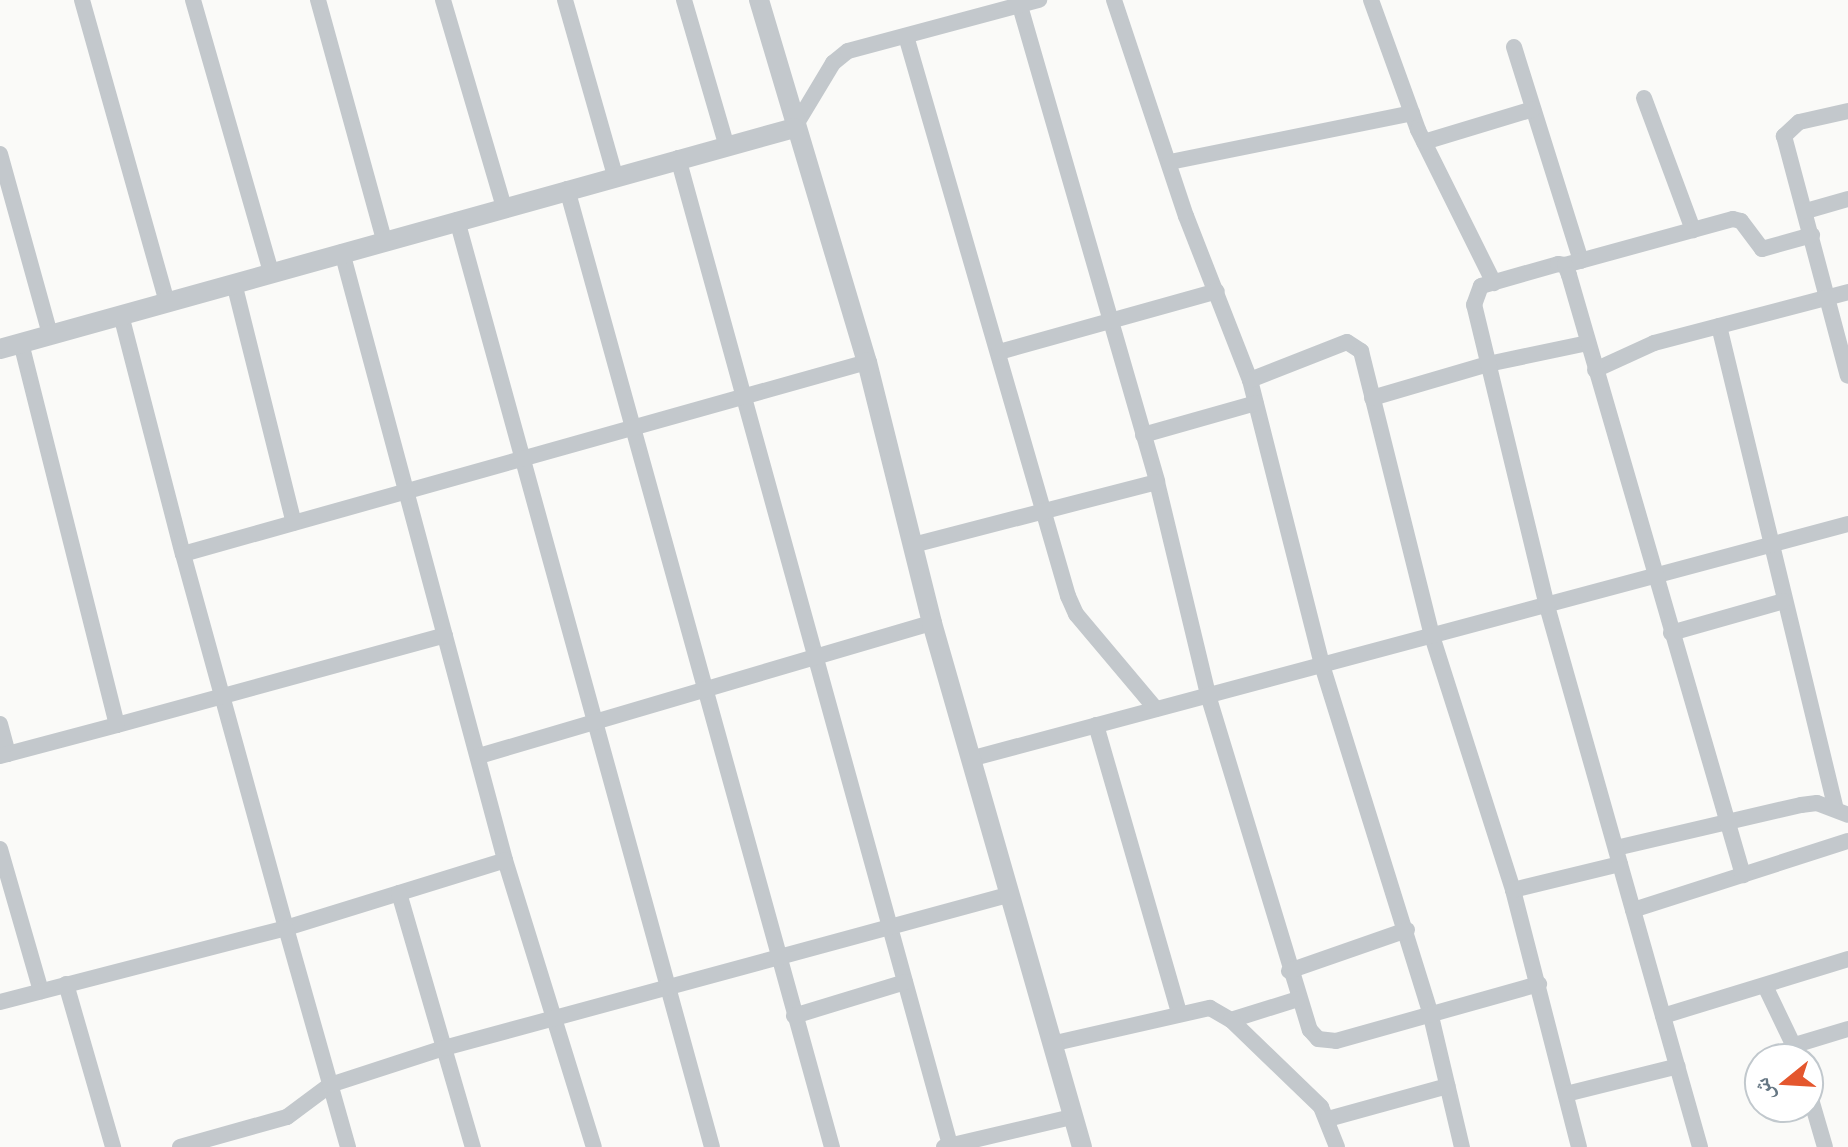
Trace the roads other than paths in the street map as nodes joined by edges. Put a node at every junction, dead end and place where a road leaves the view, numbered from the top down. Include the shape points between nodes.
1 (82, 0) edge
2 (193, 0) edge
3 (318, 0) edge
4 (443, 0) edge
5 (565, 0) edge
6 (684, 0) edge
7 (759, 0) edge
8 (1039, 0) edge
9 (1114, 0) edge
10 (1371, 0) edge
11 (1020, 6) junction
12 (906, 36) junction
13 (1514, 47) dead end
14 (1644, 98) dead end
15 (1533, 109) junction
16 (1848, 111) edge
17 (1412, 113) junction
18 (794, 128) junction
19 (1424, 142) junction
20 (726, 144) junction
21 (0, 154) edge
22 (678, 158) junction
23 (1170, 162) junction
24 (615, 175) junction
25 (567, 189) junction
26 (1848, 199) edge
27 (504, 207) junction
28 (1806, 211) junction
29 (457, 220) junction
30 (1693, 230) junction
31 (1812, 235) junction
32 (384, 240) junction
33 (342, 252) junction
34 (1573, 263) junction
35 (271, 272) junction
36 (234, 283) junction
37 (1494, 283) junction
38 (1217, 291) junction
39 (1848, 292) edge
40 (1828, 297) junction
41 (167, 302) junction
42 (121, 315) junction
43 (1111, 322) junction
44 (1719, 326) junction
45 (50, 334) junction
46 (21, 343) junction
47 (1588, 343) junction
48 (0, 349) edge
49 (999, 352) junction
50 (867, 362) junction
51 (1488, 364) junction
52 (1595, 370) junction
53 (1848, 376) edge
54 (1250, 380) junction
55 (747, 395) junction
56 (1372, 398) junction
57 (1256, 403) junction
58 (633, 429) junction
59 (1143, 435) junction
60 (521, 461) junction
61 (1157, 482) junction
62 (406, 492) junction
63 (1044, 513) junction
64 (294, 523) junction
65 (1848, 524) edge
66 (913, 545) junction
67 (1770, 545) junction
68 (183, 554) junction
69 (1655, 577) junction
70 (1784, 601) junction
71 (1547, 606) junction
72 (932, 623) junction
73 (1671, 633) junction
74 (445, 635) junction
75 (1432, 636) junction
76 (816, 658) junction
77 (1322, 665) junction
78 (704, 690) junction
79 (222, 695) junction
80 (1208, 695) junction
81 (1156, 709) junction
82 (598, 721) junction
83 (0, 724) edge
84 (117, 725) junction
85 (1096, 725) junction
86 (4, 755) edge
87 (479, 756) junction
88 (970, 759) junction
89 (1842, 812) edge
90 (1724, 821) junction
91 (1848, 841) edge
92 (0, 849) edge
93 (1618, 856) junction
94 (505, 860) junction
95 (1743, 875) junction
96 (1513, 890) junction
97 (399, 893) junction
98 (1008, 895) junction
99 (1633, 910) junction
100 (890, 926) junction
101 (286, 928) junction
102 (1407, 930) junction
103 (778, 958) junction
104 (1848, 959) edge
105 (1289, 971) junction
106 (905, 982) junction
107 (66, 984) junction
108 (1539, 984) junction
109 (1766, 988) junction
110 (668, 989) junction
111 (41, 991) junction
112 (1298, 999) junction
113 (0, 1002) edge
114 (1179, 1012) junction
115 (1430, 1012) junction
116 (794, 1016) junction
117 (1663, 1016) junction
118 (556, 1019) junction
119 (1231, 1020) junction
120 (1848, 1029) edge
121 (1794, 1043) edge
122 (1818, 1043) edge
123 (1051, 1044) junction
124 (444, 1048) junction
125 (1678, 1066) junction
126 (330, 1085) junction
127 (1448, 1086) junction
128 (1566, 1094) junction
129 (1072, 1117) junction
130 (1328, 1119) junction
131 (1818, 1123) edge
132 (1001, 1140) edge
133 (947, 1146) edge
134 (113, 1147) edge
135 (180, 1147) edge
136 (348, 1147) edge
137 (473, 1147) edge
138 (594, 1147) edge
139 (712, 1147) edge
140 (832, 1147) edge
141 (1082, 1147) edge
142 (1337, 1147) edge
143 (1462, 1147) edge
144 (1579, 1147) edge
145 (1700, 1147) edge
146 (1825, 1147) edge

1 - 41 street
2 - 35 street
3 - 32 street
4 - 27 street
5 - 24 street
6 - 20 street
7 - 18 street
8 - 11 street
9 - 23 street
10 - 17 street
11 - 12 street
11 - 43 street
12 - 18 street via 848,51 833,63
12 - 49 street
13 - 15 street
14 - 30 street
15 - 19 street
15 - 34 street
16 - 28 street via 1799,122 1784,136
17 - 19 street
17 - 23 street
18 - 20 street
18 - 50 street
19 - 37 street
20 - 22 street
21 - 45 street
22 - 24 street
22 - 55 street
23 - 38 street
24 - 25 street
25 - 27 street
25 - 58 street
26 - 28 street
27 - 29 street
28 - 31 street
29 - 32 street
29 - 60 street
30 - 31 street via 1741,221 1762,249
30 - 34 street
31 - 40 street
32 - 33 street
33 - 35 street
33 - 62 street
34 - 37 street
34 - 47 street
35 - 36 street
36 - 41 street
36 - 64 street
37 - 51 street via 1481,286 1474,305
38 - 43 street
38 - 54 street
39 - 40 street
40 - 44 street
40 - 53 street
41 - 42 street
42 - 45 street
42 - 68 street
43 - 49 street
43 - 59 street
44 - 52 street via 1654,343
44 - 67 street
45 - 46 street
46 - 48 street
46 - 84 street
47 - 51 street
47 - 52 street
49 - 63 street
50 - 55 street
50 - 66 street
51 - 56 street
51 - 71 street
52 - 69 street
54 - 56 street via 1353,342 1361,351
54 - 57 street
55 - 58 street
55 - 76 street
56 - 75 street
57 - 59 street
57 - 77 street
58 - 60 street
58 - 78 street
59 - 61 street
60 - 62 street
60 - 82 street
61 - 63 street
61 - 80 street
62 - 64 street
62 - 74 street
63 - 66 street
63 - 81 street via 1076,614
64 - 68 street
65 - 67 street
66 - 72 street
67 - 69 street
67 - 70 street
68 - 79 street
69 - 71 street
69 - 73 street
70 - 73 street
70 - 89 street
71 - 75 street
71 - 93 street
72 - 76 street
72 - 88 street
73 - 90 street
74 - 79 street
74 - 87 street
75 - 77 street
75 - 96 street
76 - 78 street
76 - 100 street
77 - 80 street
77 - 102 street
78 - 82 street
78 - 103 street
79 - 84 street
79 - 101 street
80 - 81 street
80 - 105 street
81 - 85 street
82 - 87 street
82 - 110 street
83 - 86 street
84 - 86 street
85 - 88 street
85 - 114 street
87 - 94 street
88 - 98 street
89 - 90 street via 1801,805
90 - 93 street
90 - 95 street
91 - 95 street
92 - 111 street
93 - 96 street
93 - 99 street
94 - 97 street
94 - 118 street
95 - 99 street
96 - 108 street
97 - 101 street
97 - 124 street
98 - 100 street
98 - 123 street
99 - 117 street
100 - 103 street
100 - 106 street
101 - 107 street
101 - 126 street
102 - 105 street
102 - 115 street
103 - 110 street
103 - 116 street
104 - 109 street
105 - 112 street
106 - 116 street
106 - 133 street
107 - 111 street
107 - 134 street
108 - 115 street
108 - 128 street
109 - 117 street
109 - 121 street
110 - 118 street
110 - 139 street
111 - 113 street
112 - 115 street via 1310,1030 1326,1042
112 - 119 street
114 - 119 street via 1210,1008
114 - 123 street
115 - 127 street
116 - 140 street
117 - 125 street
118 - 124 street
118 - 138 street
119 - 130 street
120 - 122 street
123 - 129 street
124 - 126 street
124 - 137 street
125 - 128 street
125 - 145 street
126 - 135 street via 287,1117
126 - 136 street
127 - 130 street
127 - 143 street
128 - 144 street
129 - 132 street
129 - 141 street
130 - 142 street
131 - 146 street
132 - 133 street

